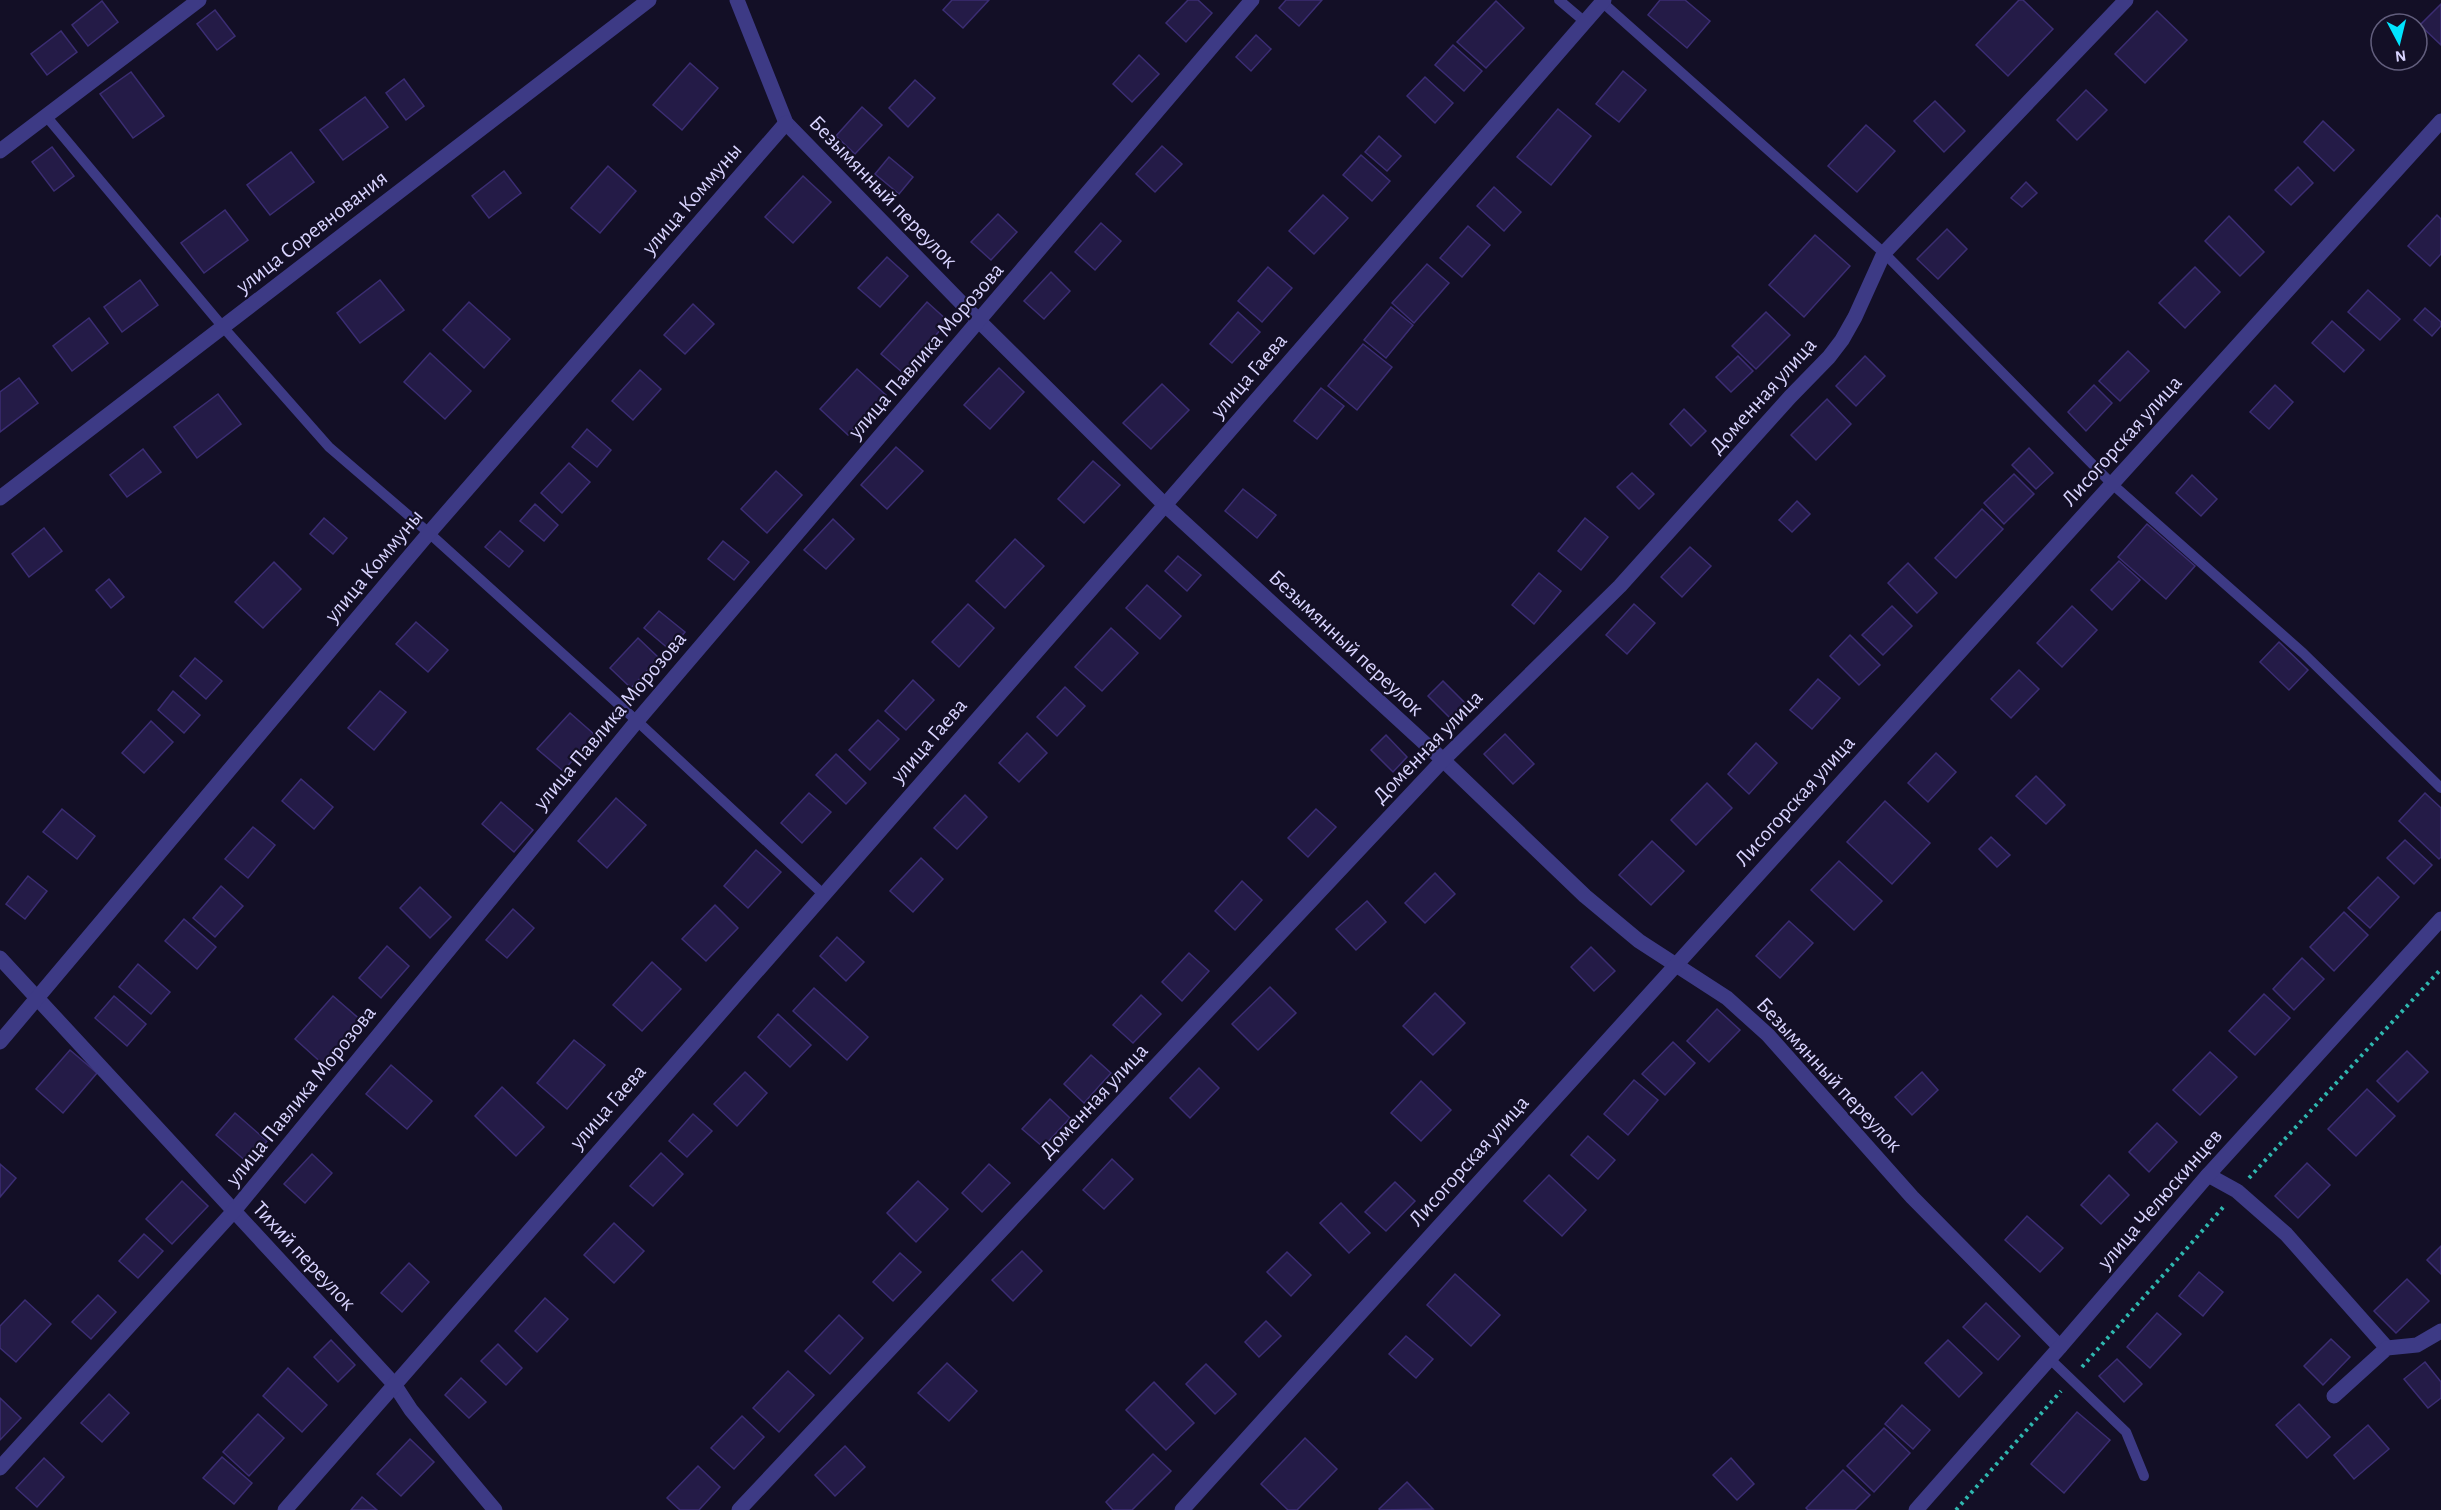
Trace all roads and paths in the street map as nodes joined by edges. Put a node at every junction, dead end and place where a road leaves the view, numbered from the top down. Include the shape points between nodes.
1 (200, 0) edge
2 (649, 0) edge
3 (737, 0) edge
4 (1252, 0) edge
5 (1559, 0) edge
6 (2126, 0) edge
7 (1603, 1) edge
8 (1585, 22) junction
9 (46, 116) junction
10 (2441, 121) edge
11 (786, 123) junction
12 (0, 151) edge
13 (1884, 254) junction
14 (979, 321) junction
15 (223, 327) junction
16 (2111, 483) junction
17 (0, 498) edge
18 (1165, 505) junction
19 (429, 533) junction
20 (637, 721) junction
21 (1443, 760) junction
22 (2441, 788) edge
23 (823, 894) junction
24 (2441, 919) edge
25 (0, 958) edge
26 (1676, 964) junction
27 (2441, 969) edge
28 (38, 998) junction
29 (0, 1042) edge
30 (2208, 1175) junction
31 (2237, 1191) junction
32 (234, 1212) junction
33 (2441, 1331) edge
34 (2388, 1348) junction
35 (2055, 1353) junction
36 (2070, 1380) junction
37 (394, 1384) junction
38 (2334, 1396) dead end
39 (0, 1468) edge
40 (2144, 1476) dead end
41 (1958, 1509) edge
42 (285, 1510) edge
43 (495, 1510) edge
44 (738, 1510) edge
45 (1182, 1510) edge
46 (1916, 1510) edge

1 - 9 street
2 - 15 street, улица Соревнования
3 - 11 street, Безымянный переулок
4 - 14 street, улица Павлика Морозова
5 - 8 lane
6 - 13 street, Доменная улица
7 - 8 street, улица Гаева
7 - 13 lane
8 - 18 street, улица Гаева
9 - 12 street
9 - 15 lane
10 - 16 street, Лисогорская улица
11 - 14 street, Безымянный переулок
11 - 19 street, улица Коммуны
13 - 16 lane
13 - 21 street, Доменная улица via 1851,324 1829,357 1620,586
14 - 18 street, Безымянный переулок
14 - 20 street, улица Павлика Морозова
15 - 17 street, улица Соревнования
15 - 19 lane via 329,447
16 - 22 lane via 2303,653
16 - 26 street, Лисогорская улица
18 - 21 street, Безымянный переулок
18 - 23 street, улица Гаева
19 - 20 lane
19 - 28 street, улица Коммуны
20 - 23 lane
20 - 32 street, улица Павлика Морозова
21 - 26 street, Безымянный переулок via 1585,896 1640,941
21 - 44 street, Доменная улица
23 - 37 street, улица Гаева
24 - 30 street, улица Челюскинцев
25 - 28 street, Тихий переулок
26 - 35 street, Безымянный переулок via 1727,998 1768,1035
26 - 45 street, Лисогорская улица
27 - 31 path
28 - 29 street, улица Коммуны
28 - 32 street, Тихий переулок
30 - 31 street
30 - 35 street, улица Челюскинцев
31 - 34 street via 2286,1234
31 - 36 path
32 - 37 street, Тихий переулок
32 - 39 street, улица Павлика Морозова
33 - 34 street via 2418,1345
34 - 38 street
35 - 36 lane
35 - 46 street, улица Челюскинцев
36 - 40 lane via 2126,1432
36 - 41 path
37 - 42 street, улица Гаева
37 - 43 street, Тихий переулок

